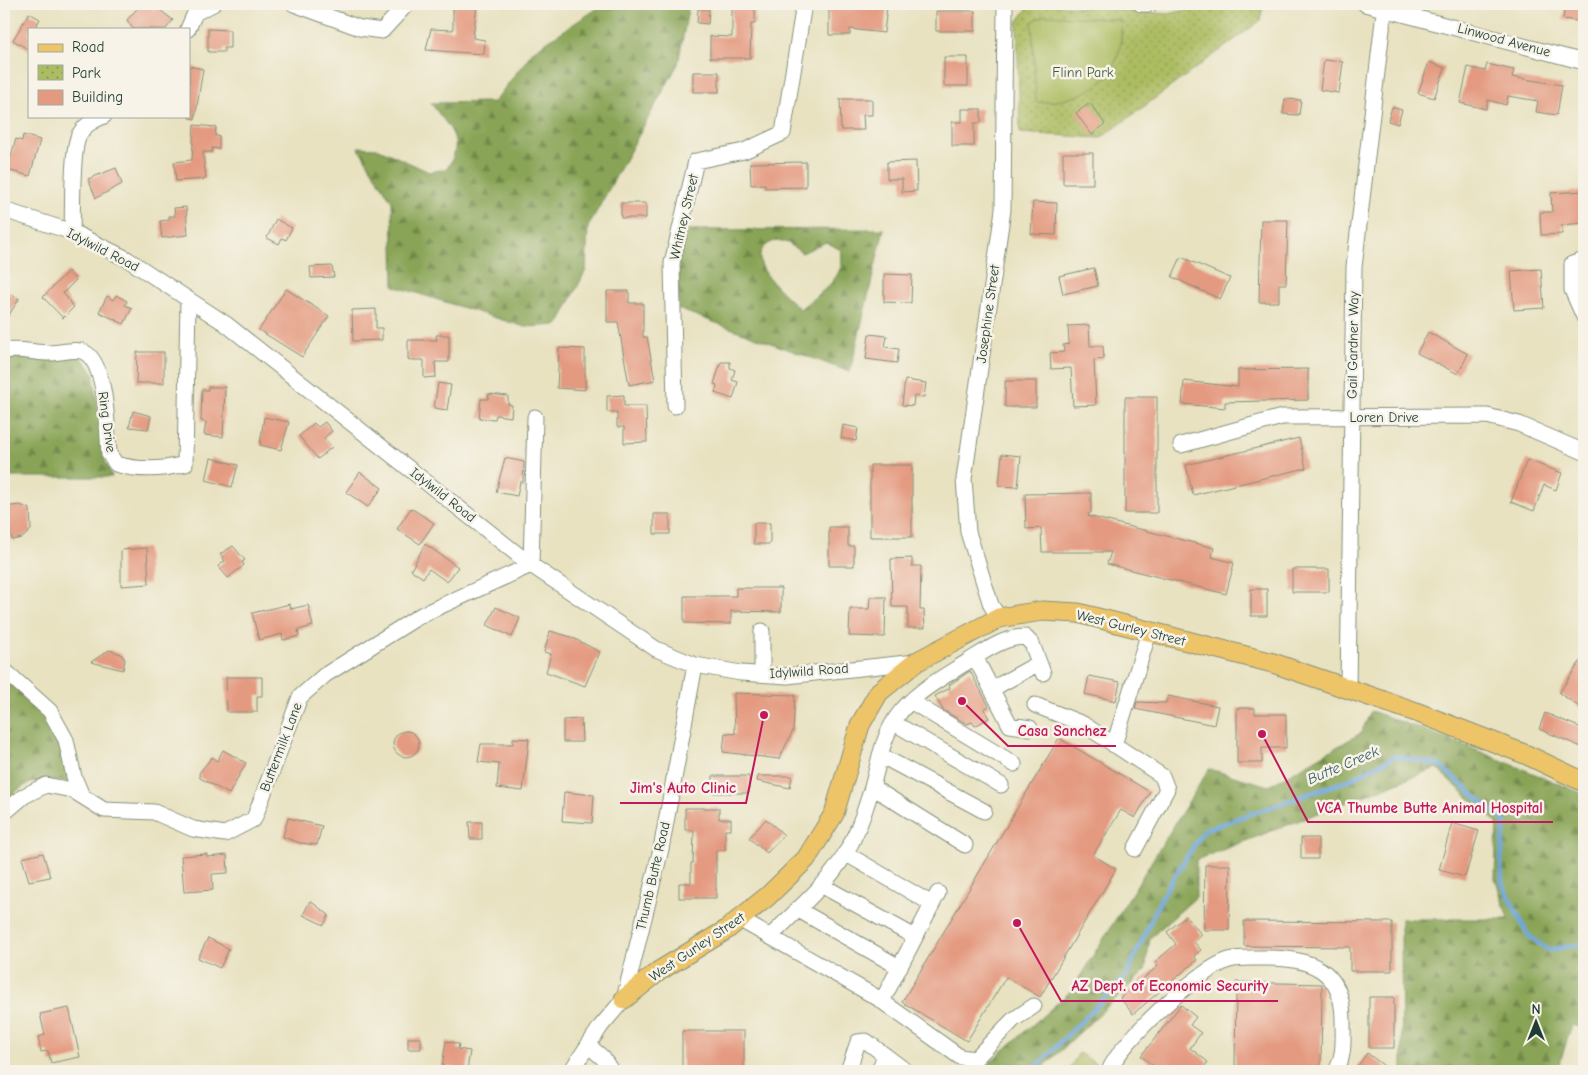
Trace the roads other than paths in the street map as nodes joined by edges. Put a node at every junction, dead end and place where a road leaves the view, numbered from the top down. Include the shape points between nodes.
1 (213, 4) edge
2 (294, 4) edge
3 (804, 4) edge
4 (1005, 4) edge
5 (1141, 4) edge
6 (1150, 4) edge
7 (1365, 4) edge
8 (1385, 5) edge
9 (405, 6) dead end
10 (188, 28) edge
11 (1584, 62) edge
12 (99, 118) edge
13 (4, 210) edge
14 (72, 232) junction
15 (1584, 260) edge
16 (188, 300) junction
17 (1584, 317) edge
18 (4, 351) edge
19 (675, 406) dead end
20 (535, 417) dead end
21 (1352, 417) junction
22 (1181, 445) dead end
23 (1584, 452) edge
24 (531, 565) junction
25 (999, 618) junction
26 (762, 631) dead end
27 (1149, 632) junction
28 (975, 657) junction
29 (916, 662) junction
30 (695, 665) junction
31 (4, 670) edge
32 (762, 674) junction
33 (1348, 688) junction
34 (992, 689) junction
35 (912, 702) junction
36 (1035, 705) dead end
37 (894, 723) junction
38 (1030, 728) dead end
39 (1114, 745) junction
40 (880, 755) junction
41 (1014, 764) dead end
42 (1584, 782) edge
43 (1000, 785) dead end
44 (872, 787) junction
45 (82, 796) junction
46 (984, 812) dead end
47 (4, 813) edge
48 (965, 845) dead end
49 (1135, 849) dead end
50 (845, 853) junction
51 (821, 885) junction
52 (797, 909) junction
53 (739, 919) junction
54 (770, 937) junction
55 (915, 937) junction
56 (899, 967) junction
57 (624, 999) junction
58 (882, 1001) junction
59 (1034, 1006) dead end
60 (588, 1046) junction
61 (885, 1055) junction
62 (572, 1071) edge
63 (611, 1071) edge
64 (848, 1071) edge
65 (879, 1071) edge
66 (906, 1071) edge
67 (1109, 1071) edge
68 (1336, 1071) edge

1 - 10 street via 195,13
2 - 9 street via 360,28 382,31
3 - 19 street, Whitney Street via 783,132 744,152 696,162 672,263
4 - 25 street, Josephine Street via 1003,210 964,479 968,532 991,605
5 - 6 street
7 - 8 street, Linwood Avenue
8 - 11 street, Linwood Avenue
8 - 21 street, Gail Gardner Way via 1354,267
12 - 14 street via 88,123 79,135 75,153
13 - 14 street, Idylwild Road
14 - 16 street, Idylwild Road via 127,259
15 - 17 street via 1572,264 1572,290
16 - 18 street, Ring Drive via 185,464 134,469 116,464 109,454 100,372 94,358 82,351 48,353 16,348
16 - 24 street, Idylwild Road via 226,324
20 - 24 street
21 - 22 street, Loren Drive via 1282,417
21 - 23 street, Loren Drive via 1487,416 1519,424
21 - 33 street, Gail Gardner Way
24 - 30 street, Idylwild Road via 656,649
24 - 45 street, Buttermilk Lane via 421,615 324,675 300,698 254,819 225,834 192,829 154,812 104,810
25 - 27 main road, West Gurley Street via 1042,611 1078,613
25 - 29 main road, West Gurley Street
26 - 32 street
27 - 33 main road, West Gurley Street via 1273,663
27 - 39 street
28 - 34 street
28 - 34 street via 1015,636 1025,636 1032,644 1041,668
28 - 35 street
29 - 32 street, Idylwild Road via 787,676
29 - 53 main road, West Gurley Street via 879,692 860,725 834,814 806,859
30 - 32 street, Idylwild Road
30 - 57 street, Thumb Butte Road via 661,849
31 - 45 street via 50,711 66,740
33 - 42 main road, West Gurley Street via 1526,755
34 - 38 street via 1010,725
35 - 37 street
35 - 41 street
36 - 39 street via 1083,724
37 - 40 street
37 - 43 street
39 - 49 street via 1162,776 1166,789
40 - 44 street
40 - 46 street
44 - 48 street
44 - 50 street via 859,826
45 - 47 street, Buttermilk Lane via 72,790 46,785 24,796
50 - 51 street
50 - 55 street via 936,899
51 - 52 street
51 - 55 street
52 - 54 street
52 - 56 street
53 - 54 street
53 - 57 main road, West Gurley Street via 659,971
54 - 58 street
55 - 56 street
56 - 58 street
57 - 60 street, Thumb Butte Road
58 - 59 street via 960,1057 975,1058 1013,1020
60 - 62 street, Thumb Butte Road
60 - 63 street via 603,1058
61 - 64 street via 866,1041 858,1042
61 - 65 street
61 - 66 street
67 - 68 street via 1127,1042 1212,968 1229,960 1272,958 1315,966 1337,986 1343,1005 1344,1049

